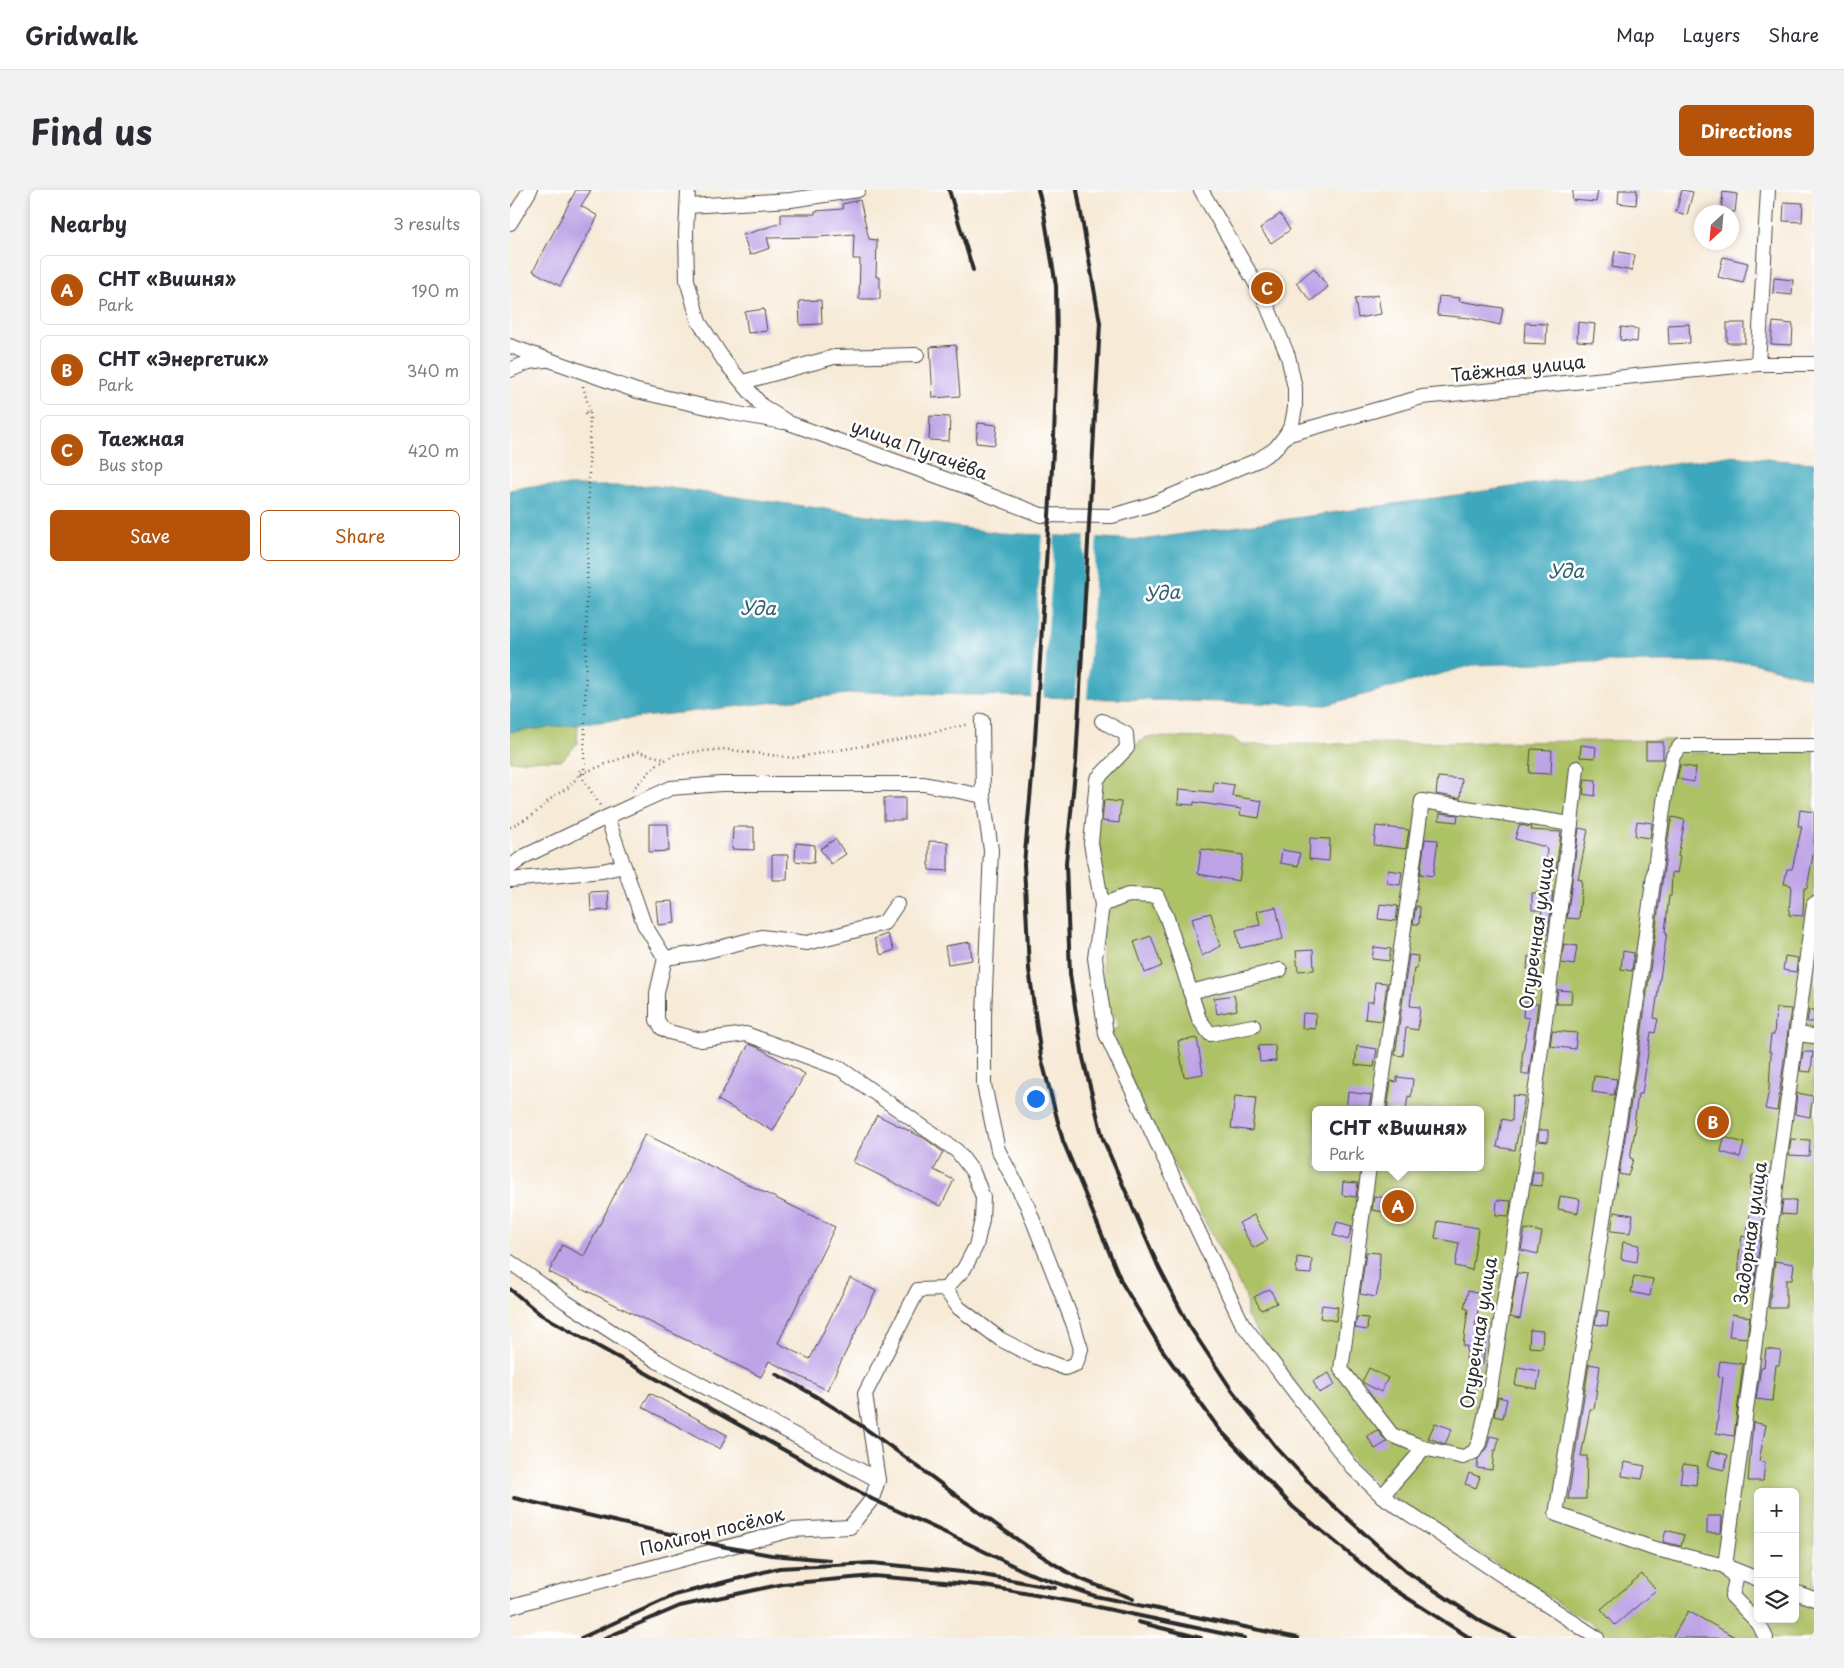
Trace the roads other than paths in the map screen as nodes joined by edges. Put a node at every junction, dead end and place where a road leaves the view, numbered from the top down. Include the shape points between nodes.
1 (530, 190) edge
2 (688, 190) edge
3 (858, 190) edge
4 (1201, 190) edge
5 (1768, 190) edge
6 (688, 206) junction
7 (510, 223) edge
8 (510, 346) edge
9 (918, 355) dead end
10 (548, 359) junction
11 (1758, 364) junction
12 (1814, 364) edge
13 (510, 370) edge
14 (743, 382) junction
15 (789, 424) junction
16 (1286, 435) junction
17 (982, 721) road end
18 (1102, 721) dead end
19 (1814, 746) edge
20 (1578, 768) dead end
21 (983, 796) junction
22 (607, 817) junction
23 (1571, 824) junction
24 (624, 866) junction
25 (510, 867) edge
26 (510, 880) edge
27 (897, 904) dead end
28 (1814, 904) edge
29 (1102, 905) junction
30 (665, 958) junction
31 (1280, 970) dead end
32 (1190, 992) junction
33 (1252, 1026) dead end
34 (1796, 1034) junction
35 (1814, 1036) edge
36 (1379, 1106) edge
37 (1368, 1171) edge
38 (510, 1262) edge
39 (945, 1289) junction
40 (1424, 1448) junction
41 (878, 1480) junction
42 (1382, 1496) junction
43 (1725, 1566) junction
44 (1754, 1577) edge
45 (1799, 1593) edge
46 (1814, 1599) edge
47 (510, 1607) edge
48 (1597, 1638) edge
49 (1766, 1638) edge

1 - 7 street
2 - 6 street, улица Пугачёва
3 - 6 street via 791,200
4 - 16 street via 1263,296 1288,356 1295,388 1295,408
5 - 11 street
6 - 14 street, улица Пугачёва via 687,280 699,322 725,362
8 - 10 street
9 - 14 street via 834,357
10 - 13 street
10 - 15 street via 637,390
11 - 12 street, Таёжная улица
11 - 16 street, Таёжная улица via 1422,397
14 - 15 street, улица Пугачёва via 762,406
15 - 16 street, улица Пугачёва via 1041,515 1112,516 1152,504 1258,460 1275,449
17 - 21 street
18 - 29 street via 1126,734 1127,748 1097,780 1091,843
19 - 43 street via 1680,746 1673,756 1628,1064 1556,1514 1652,1548
20 - 23 street
21 - 22 street via 924,784 721,784 671,788
21 - 39 street via 990,850 984,1085 998,1150 1028,1205 1073,1323 1081,1349 1076,1364 1065,1368 1000,1338 959,1308
22 - 24 street
22 - 25 street via 525,856
23 - 36 street via 1422,801
23 - 40 street, Огуречная улица via 1526,1162 1479,1443 1474,1452 1463,1457
24 - 26 street
24 - 30 street via 644,924
27 - 30 street via 884,923 858,931 807,942 762,937
28 - 34 street, Задорная улица
29 - 32 street via 1128,895 1157,896
29 - 42 street via 1095,958 1106,1034 1199,1233 1242,1323 1352,1467
30 - 39 street via 657,993 657,1020 662,1028 701,1040 746,1034 842,1069 956,1151 974,1172 983,1197 976,1246 964,1269
31 - 32 street
32 - 33 street via 1199,1020 1210,1034
34 - 35 street
34 - 43 street, Задорная улица
37 - 40 street, Огуречная улица via 1341,1369 1392,1435
38 - 41 street via 657,1361
39 - 41 street via 918,1290 865,1394
40 - 42 street
41 - 47 street, Полигон посёлок via 872,1499 850,1527 791,1530
42 - 48 street
43 - 44 street
43 - 49 street via 1736,1579 1732,1596 1759,1624
45 - 46 street

